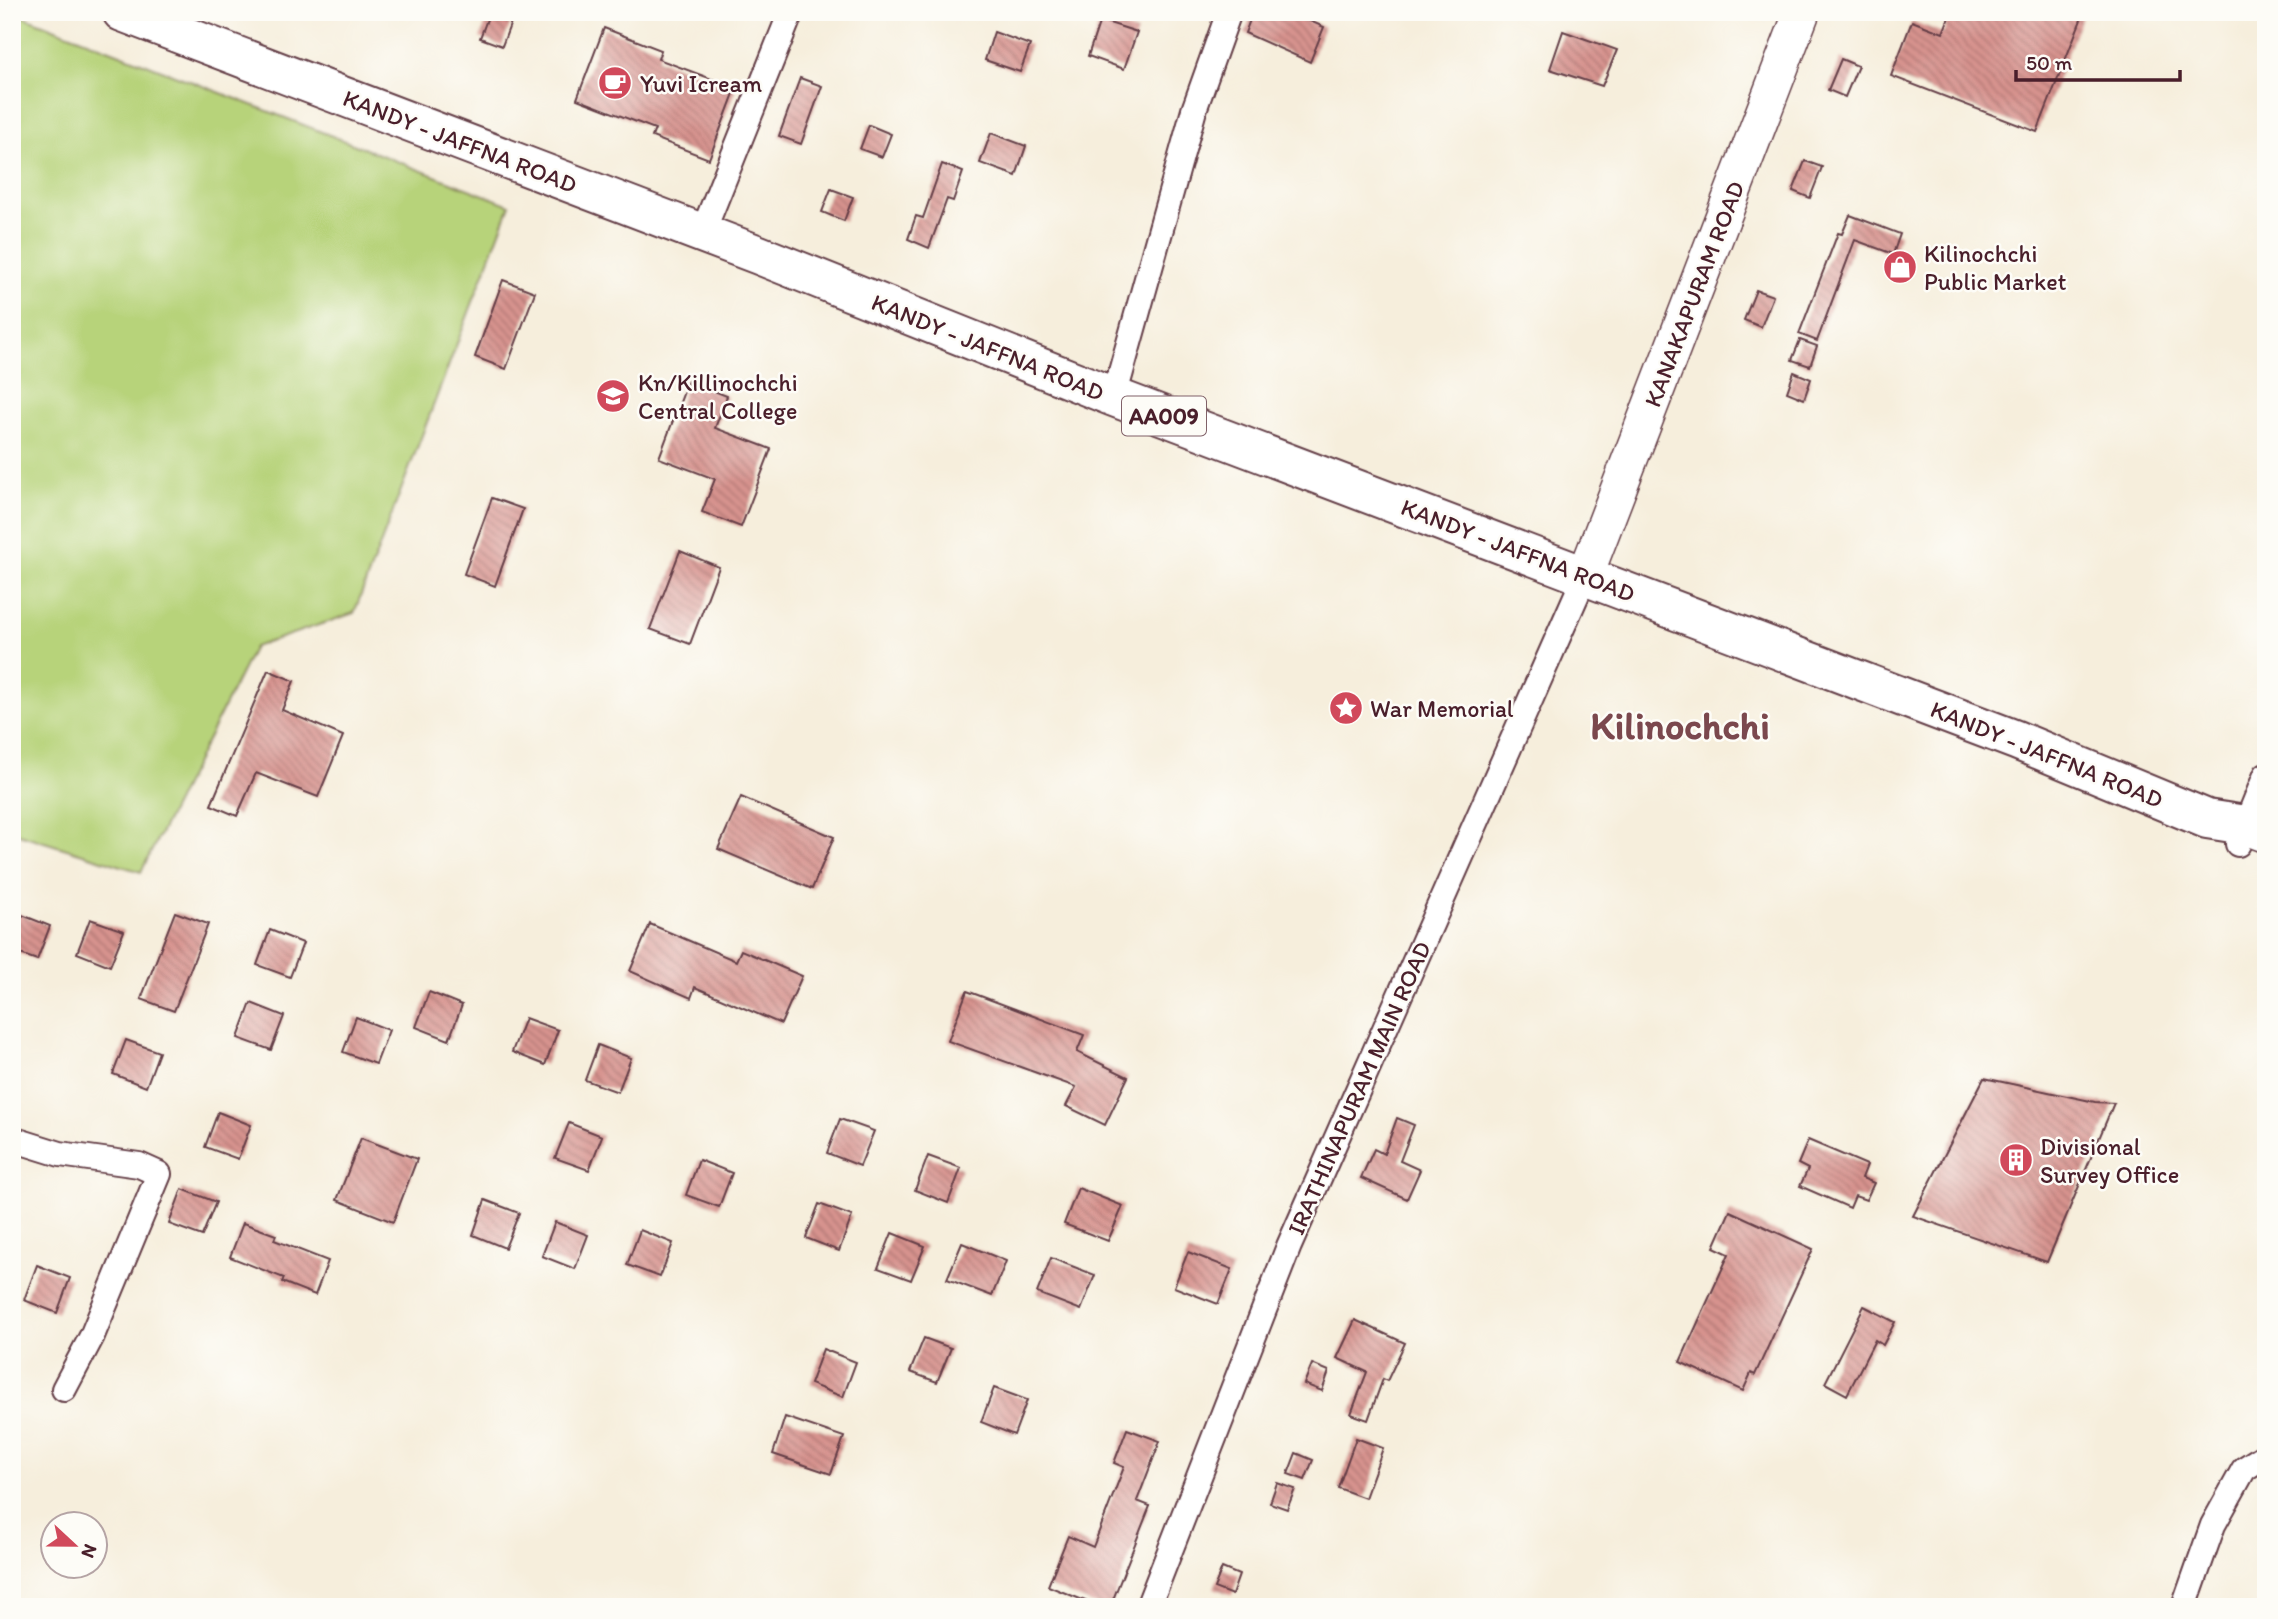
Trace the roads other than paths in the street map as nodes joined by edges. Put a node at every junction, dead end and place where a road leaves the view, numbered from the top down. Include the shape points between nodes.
1 (122, 12) edge
2 (791, 12) edge
3 (1228, 12) edge
4 (1802, 12) edge
5 (702, 234) junction
6 (1114, 397) junction
7 (1586, 576) junction
8 (2266, 775) edge
9 (2254, 839) edge
10 (12, 1139) edge
11 (64, 1389) dead end
12 (2266, 1455) edge
13 (1147, 1607) edge
14 (2184, 1607) edge

1 - 5 highway, KANDY - JAFFNA ROAD / AA009
2 - 5 street
3 - 6 street via 1194,110
4 - 7 street, KANAKAPURAM ROAD
5 - 6 highway, KANDY - JAFFNA ROAD / AA009
6 - 7 highway, KANDY - JAFFNA ROAD / AA009
7 - 9 highway, KANDY - JAFFNA ROAD / AA009 via 2016,740
7 - 13 street, IRATHINAPURAM MAIN ROAD via 1289,1246
8 - 9 street
10 - 11 street via 60,1154 139,1165 159,1174 92,1336
12 - 14 street via 2244,1469 2213,1525

